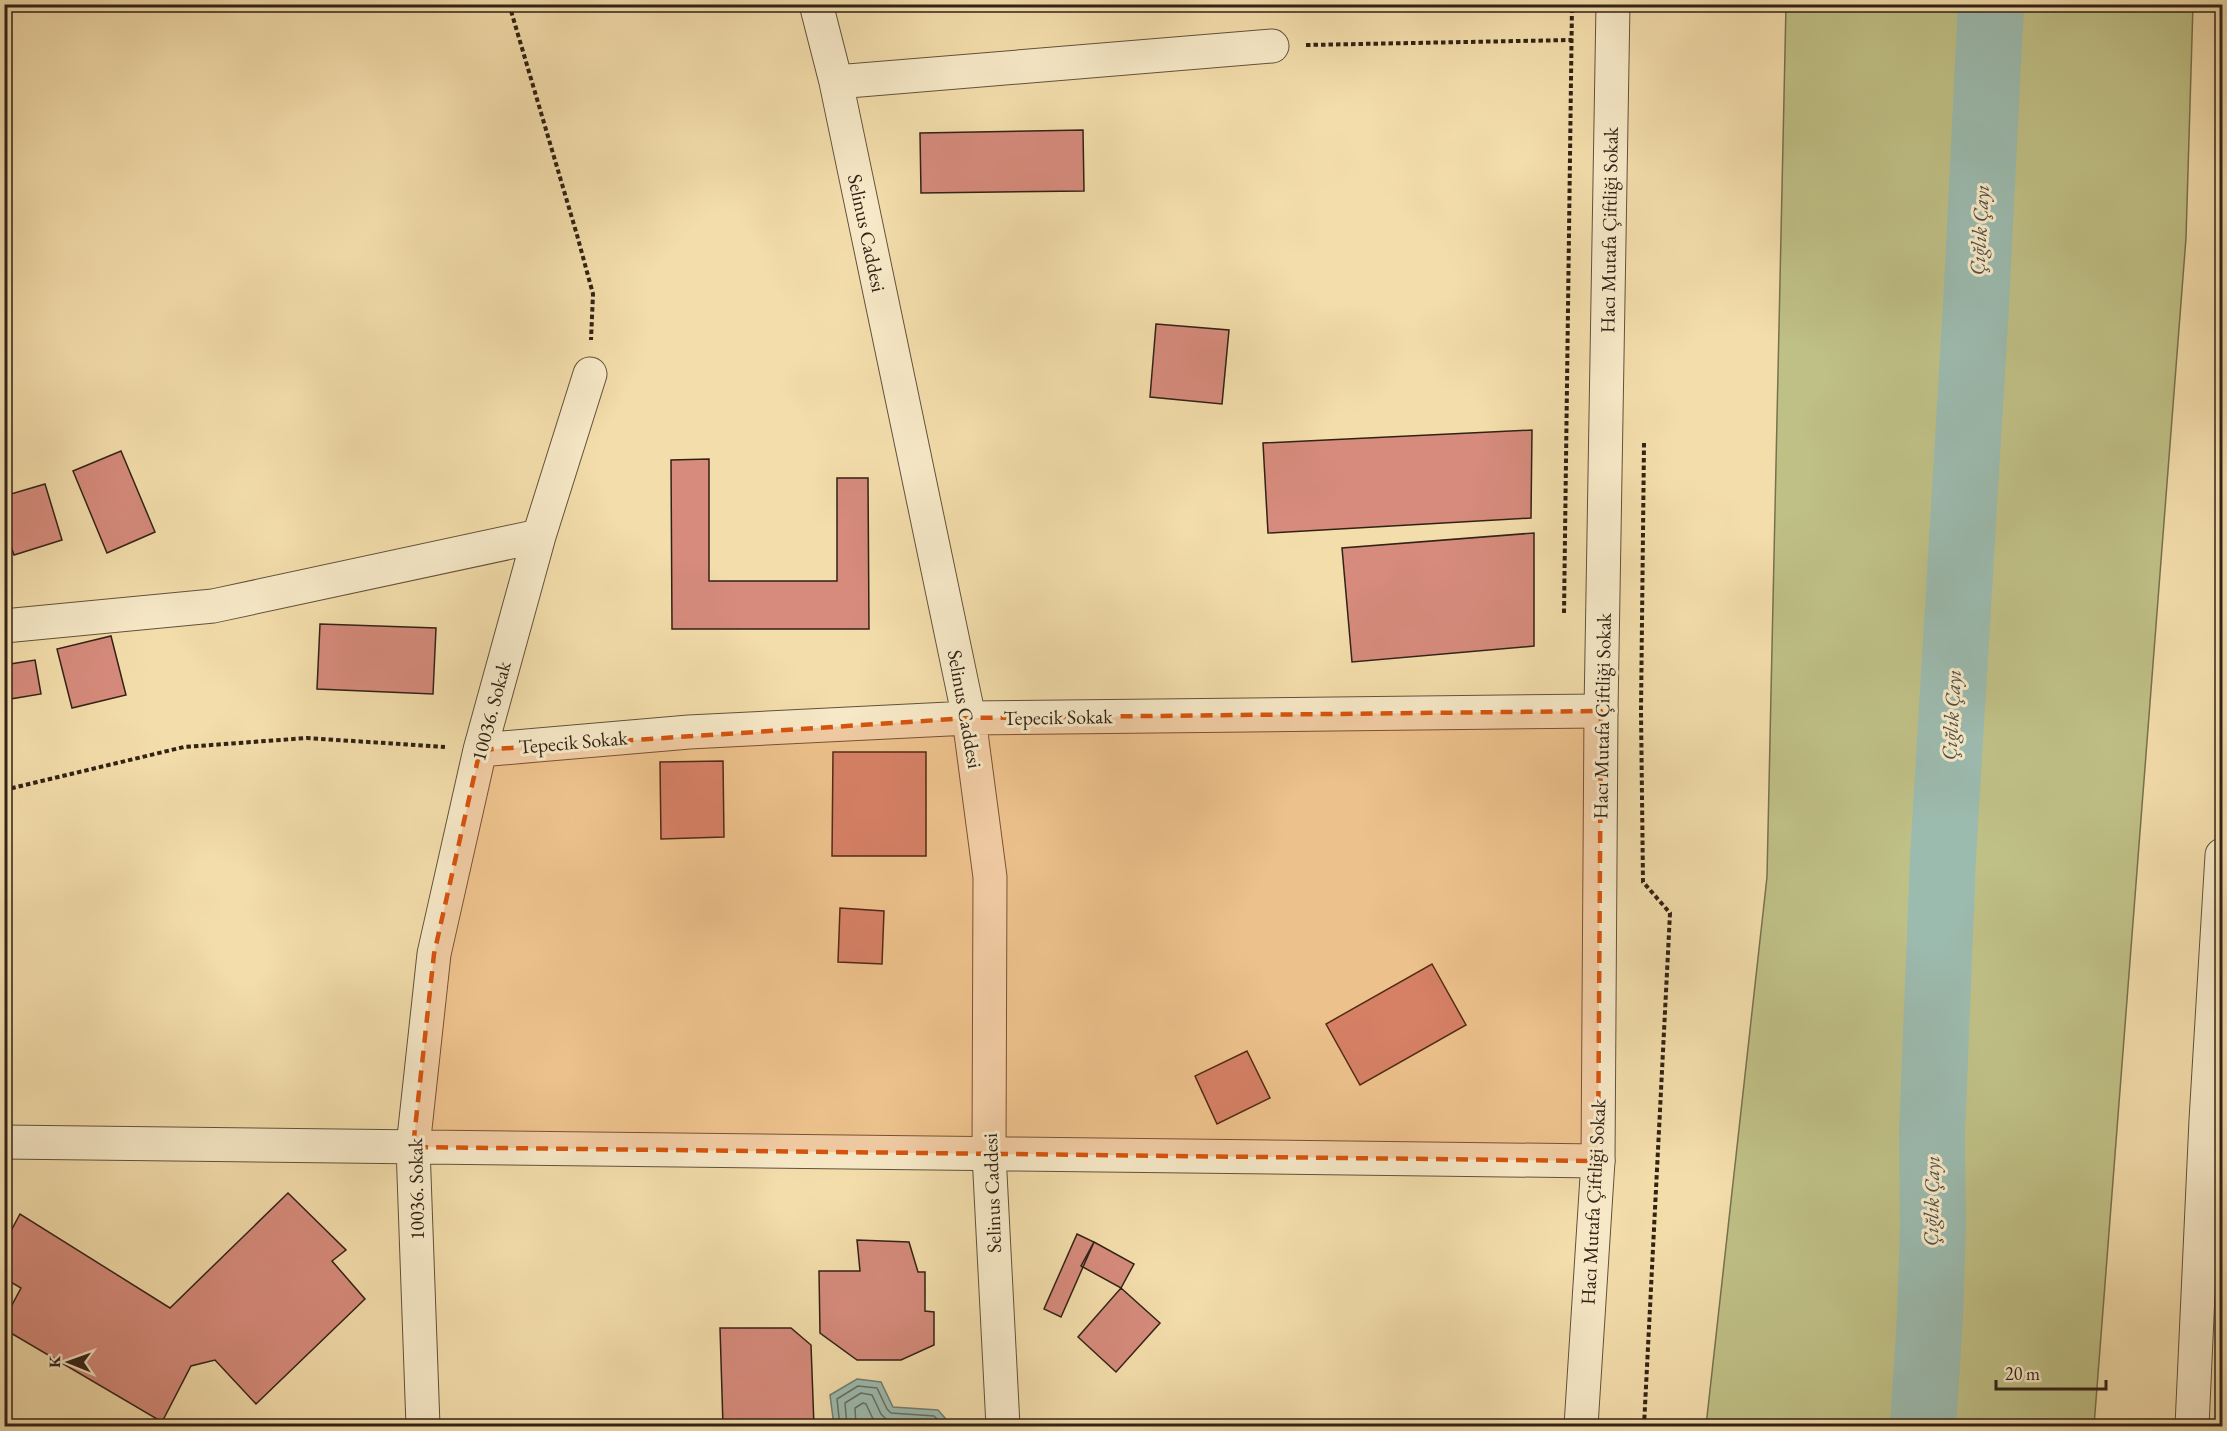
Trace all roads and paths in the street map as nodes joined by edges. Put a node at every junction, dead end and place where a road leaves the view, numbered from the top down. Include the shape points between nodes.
1 (509, 4) edge
2 (816, 4) edge
3 (1613, 4) edge
4 (1612, 39) junction
5 (1272, 46) joint
6 (836, 82) junction
7 (590, 374) joint
8 (1644, 437) dead end
9 (539, 536) junction
10 (4, 626) edge
11 (1601, 711) junction
12 (969, 718) junction
13 (480, 750) junction
14 (4, 790) edge
15 (2223, 855) edge
16 (4, 1142) edge
17 (413, 1147) junction
18 (989, 1154) junction
19 (1598, 1161) junction
20 (423, 1426) edge
21 (1003, 1426) edge
22 (1581, 1426) edge
23 (1644, 1426) edge
24 (2192, 1426) edge

1 - 7 path via 593,294
2 - 6 street, Selinus Caddesi
3 - 4 street, Hacı Mutafa Çiftliği Sokak
4 - 5 path
4 - 11 street, Hacı Mutafa Çiftliği Sokak
5 - 6 street
6 - 12 street, Selinus Caddesi
7 - 9 street, 10036. Sokak
8 - 23 path via 1643,882 1670,914
9 - 10 street via 213,606
9 - 13 street, 10036. Sokak
11 - 12 street, Tepecik Sokak
11 - 19 street, Hacı Mutafa Çiftliği Sokak
12 - 13 street, Tepecik Sokak via 689,732
12 - 18 street, Selinus Caddesi via 990,877
13 - 14 path via 307,738 184,747
13 - 17 street, 10036. Sokak via 434,954
15 - 24 street
16 - 17 street
17 - 18 street
17 - 20 street, 10036. Sokak
18 - 19 street
18 - 21 street, Selinus Caddesi
19 - 22 street, Hacı Mutafa Çiftliği Sokak

